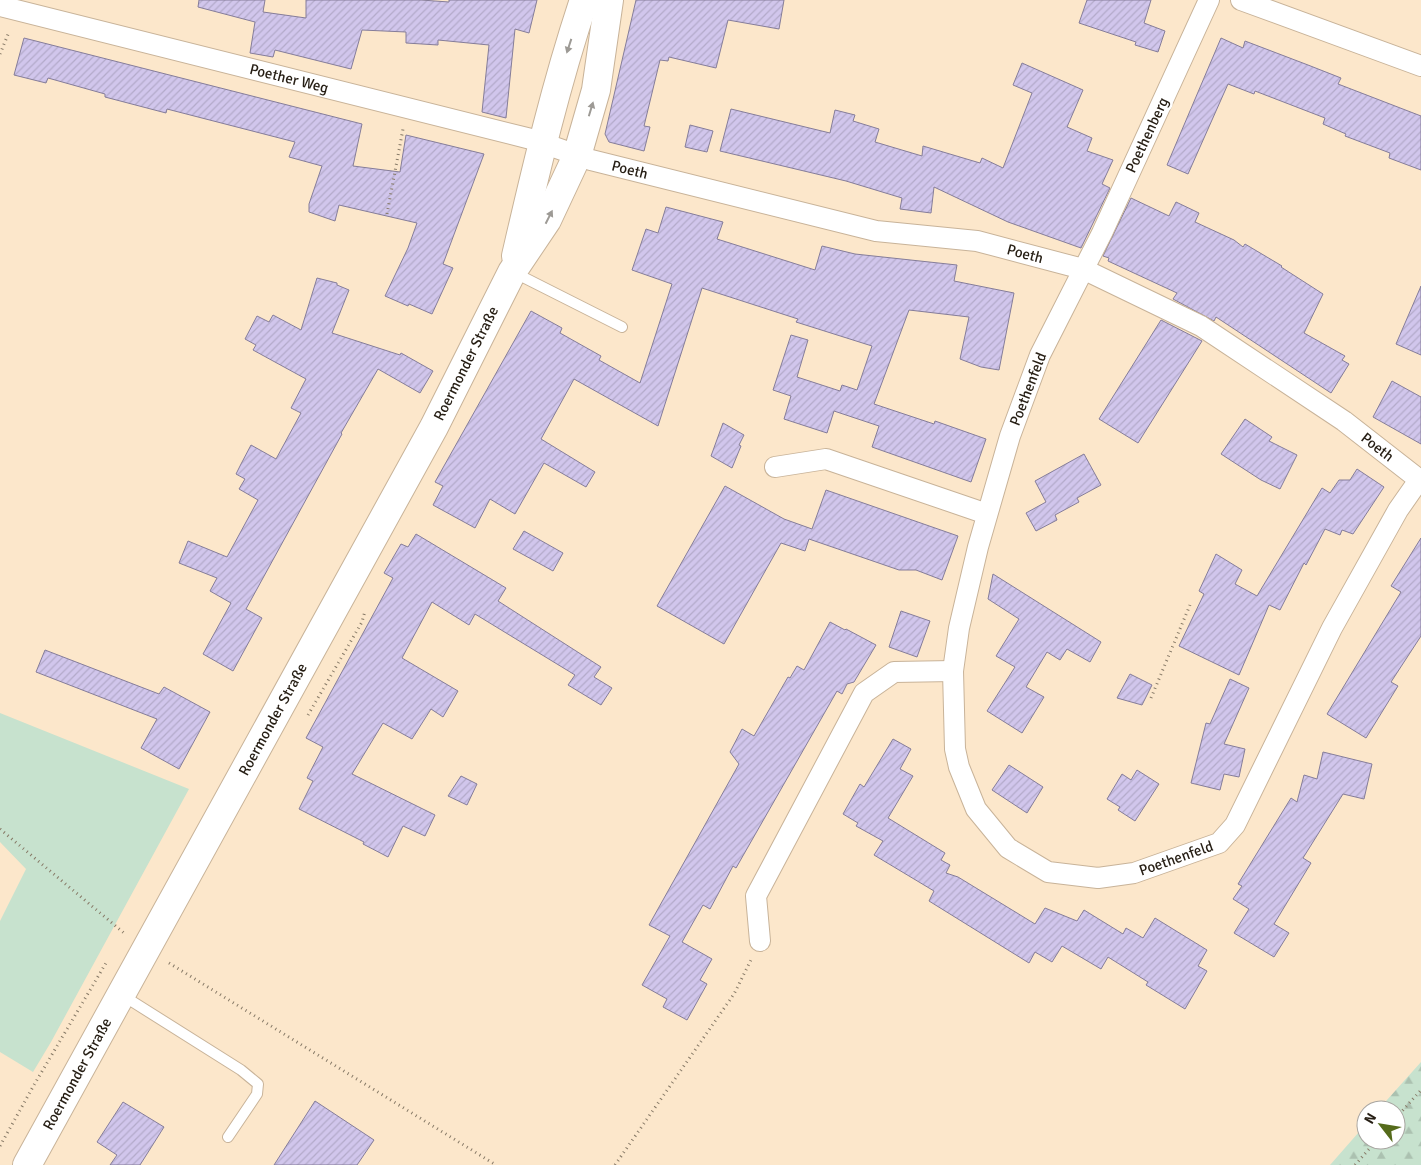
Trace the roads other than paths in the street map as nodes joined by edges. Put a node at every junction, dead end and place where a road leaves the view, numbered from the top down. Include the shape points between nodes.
1 (584, 0) edge
2 (609, 0) edge
3 (1209, 0) edge
4 (1241, 0) edge
5 (0, 6) edge
6 (1421, 66) edge
7 (542, 143) junction
8 (577, 156) junction
9 (1083, 269) junction
10 (512, 272) junction
11 (622, 327) dead end
12 (775, 467) dead end
13 (1420, 481) edge
14 (987, 514) junction
15 (953, 671) junction
16 (760, 941) road end
17 (122, 994) junction
18 (228, 1137) dead end
19 (27, 1165) edge

1 -> 7 main road, Roermonder Straße
8 -> 2 main road, Roermonder Straße via 596,90
3 - 9 street, Poethenberg
4 - 6 street
5 - 7 street, Poether Weg
7 - 8 street, Poether Weg
7 - 10 main road, Roermonder Straße
8 - 9 street, Poeth via 876,231 976,240
10 -> 8 main road, Roermonder Straße via 547,220
9 - 13 street, Poeth via 1201,326 1344,421
9 - 14 street, Poethenfeld via 1040,355 1010,436
10 - 11 lane
10 - 17 main road, Roermonder Straße via 434,427
12 - 14 street via 826,459
13 - 15 street, Poethenfeld via 1398,510 1332,628 1235,825 1219,844 1134,872 1098,878 1048,872 1008,848 976,809 959,767 955,749
14 - 15 street, Poethenfeld
15 - 16 street via 894,672 864,693 756,896
17 - 18 lane via 258,1084 257,1094
17 - 19 main road, Roermonder Straße

